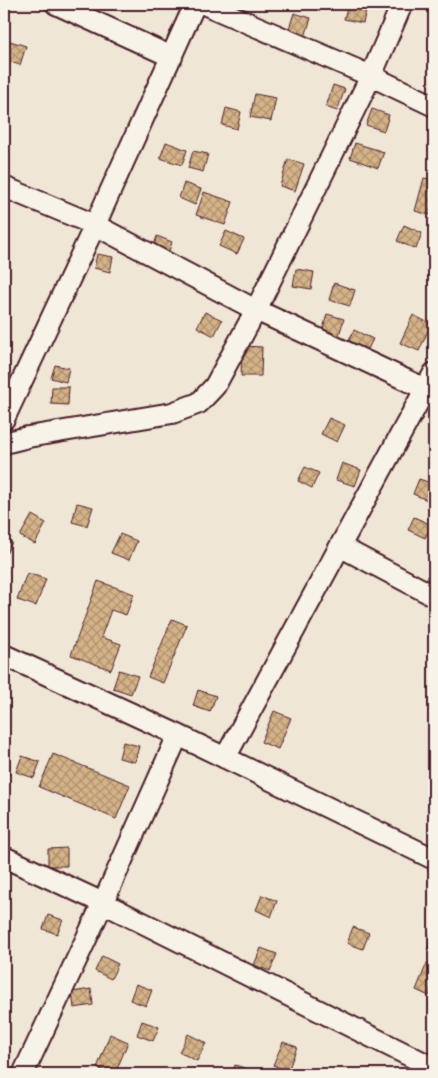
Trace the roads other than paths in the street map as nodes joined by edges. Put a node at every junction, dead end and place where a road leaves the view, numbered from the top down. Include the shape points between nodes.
1 (56, 4) edge
2 (195, 4) edge
3 (204, 4) edge
4 (402, 4) edge
5 (172, 57) junction
6 (371, 76) junction
7 (434, 106) edge
8 (4, 187) edge
9 (96, 225) junction
10 (256, 310) junction
11 (432, 385) edge
12 (4, 418) edge
13 (4, 443) edge
14 (341, 547) junction
15 (434, 596) edge
16 (4, 654) edge
17 (178, 735) junction
18 (225, 758) junction
19 (4, 857) edge
20 (434, 859) edge
21 (103, 902) junction
22 (434, 1068) edge
23 (24, 1074) edge

1 - 5 street
2 - 5 street
3 - 6 street
4 - 6 street
5 - 9 street
6 - 7 street
6 - 10 street
8 - 9 street
9 - 10 street
9 - 12 street
10 - 11 street
10 - 13 street via 216,386 199,403 172,413
11 - 14 street
14 - 15 street
14 - 18 street
16 - 17 street
17 - 18 street
17 - 21 street
18 - 20 street
19 - 21 street
21 - 22 street
21 - 23 street

